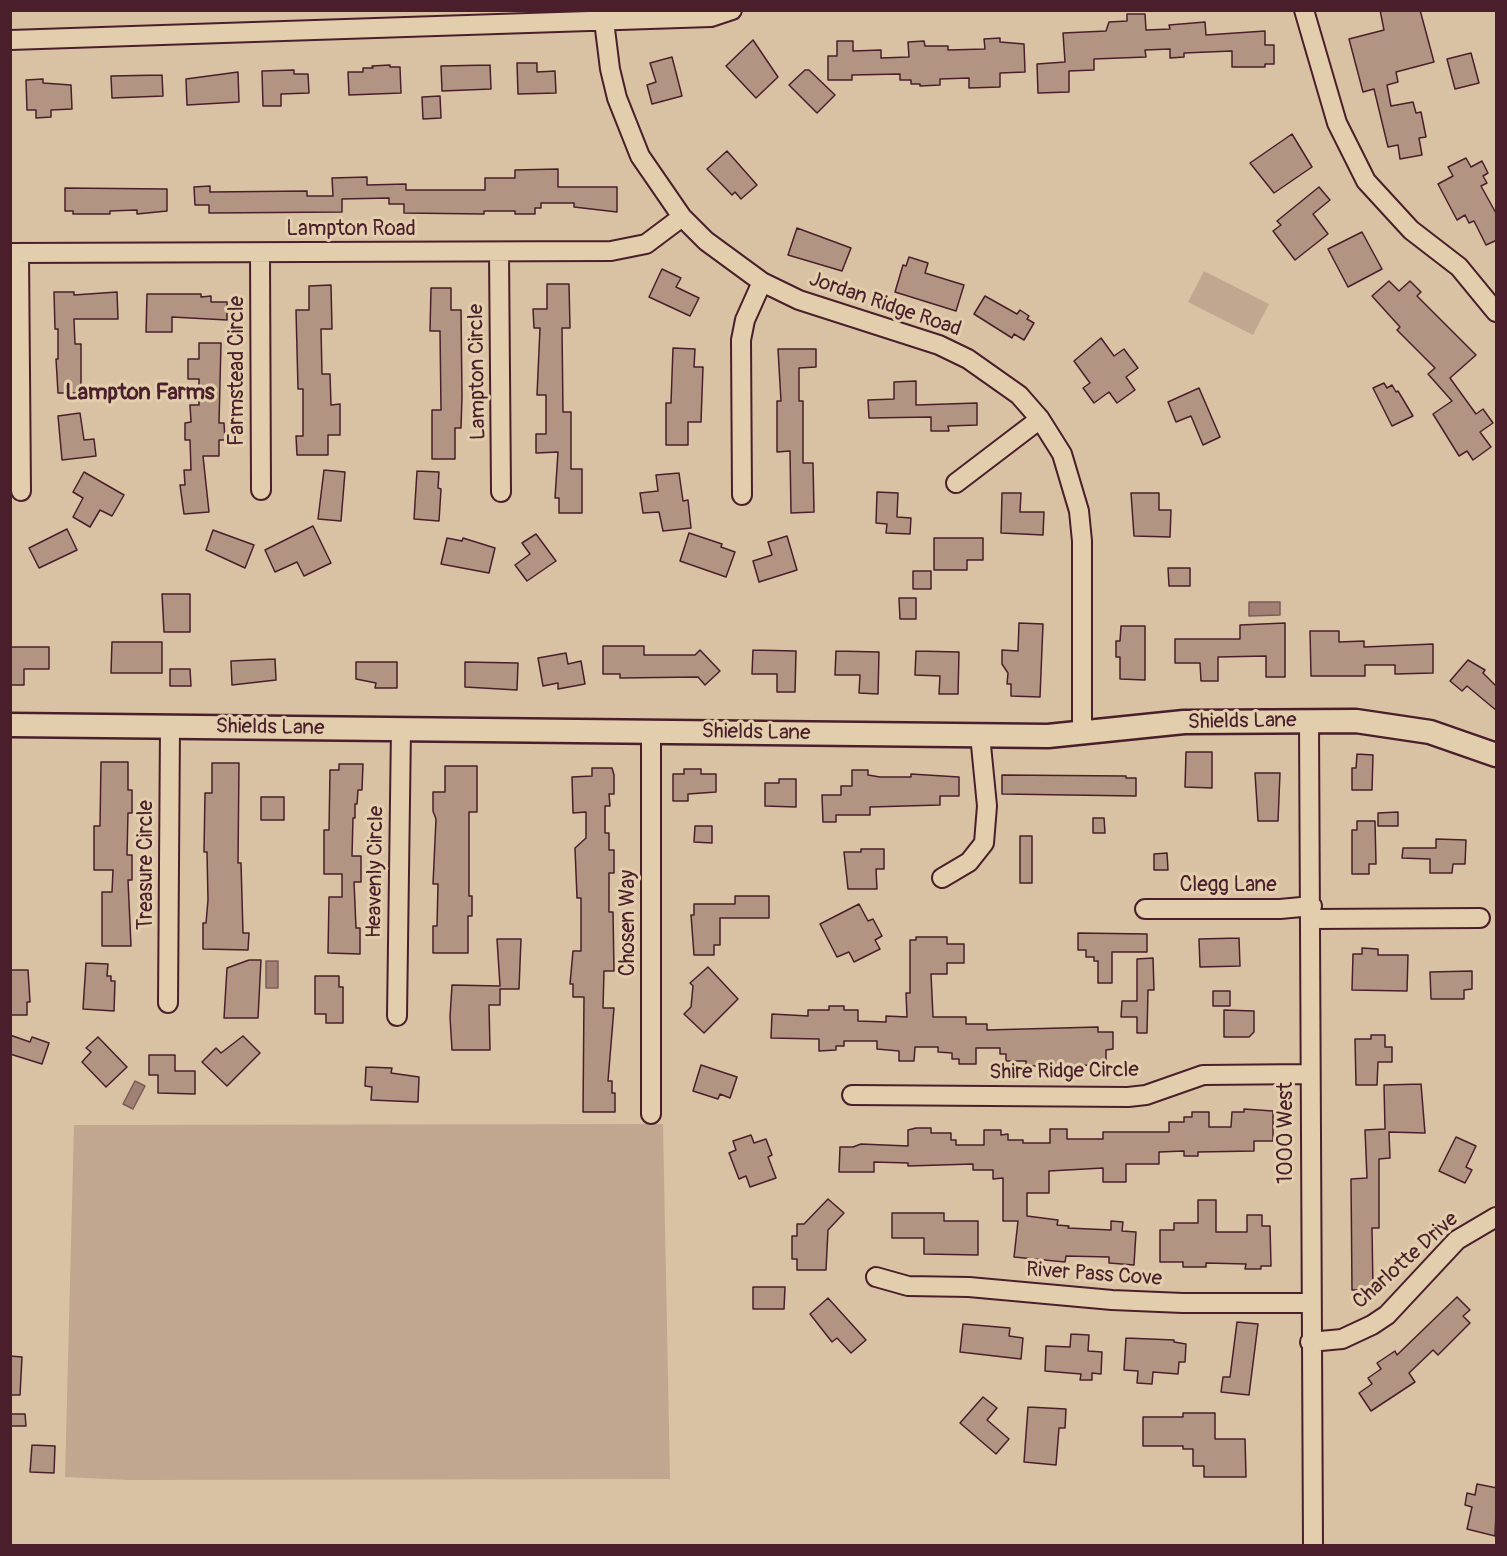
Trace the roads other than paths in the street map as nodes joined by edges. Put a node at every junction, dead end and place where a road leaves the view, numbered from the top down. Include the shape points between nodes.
1 (732, 10) edge
2 (1304, 10) edge
3 (396, 19) edge
4 (604, 21) junction
5 (10, 40) edge
6 (682, 218) junction
7 (499, 252) junction
8 (15, 253) edge
9 (260, 253) junction
10 (762, 282) junction
11 (1497, 312) edge
12 (1040, 419) junction
13 (956, 483) dead end
14 (261, 490) dead end
15 (21, 491) dead end
16 (501, 492) dead end
17 (741, 495) dead end
18 (1309, 721) junction
19 (10, 725) edge
20 (171, 727) junction
21 (400, 729) junction
22 (651, 732) junction
23 (1082, 733) junction
24 (980, 735) junction
25 (1497, 755) edge
26 (942, 878) dead end
27 (1145, 909) dead end
28 (1312, 913) junction
29 (1480, 918) dead end
30 (168, 1003) dead end
31 (397, 1016) dead end
32 (1309, 1074) junction
33 (852, 1095) dead end
34 (651, 1114) dead end
35 (1497, 1217) edge
36 (876, 1277) dead end
37 (1310, 1303) junction
38 (1310, 1342) junction
39 (1313, 1545) edge

1 - 4 street via 711,17
2 - 11 street via 1337,123 1366,181 1411,230 1459,267
3 - 4 street
3 - 5 street
4 - 6 street, Jordan Ridge Road via 610,69 627,127 658,186
6 - 7 street, Lampton Road via 662,235 628,249
6 - 10 street, Jordan Ridge Road
7 - 9 street, Lampton Road
7 - 16 street, Lampton Circle
8 - 9 street, Lampton Road
8 - 15 street
9 - 14 street, Farmstead Circle
10 - 12 street, Jordan Ridge Road via 799,300 939,345 968,359 1019,395
10 - 17 street via 741,340
12 - 13 street
12 - 23 street, Jordan Ridge Road via 1062,454 1079,511
18 - 23 main road, Shields Lane via 1164,723
18 - 25 main road, Shields Lane via 1407,727
18 - 28 street, 1000 West
19 - 20 main road, Shields Lane
20 - 21 main road, Shields Lane
20 - 30 street, Treasure Circle
21 - 22 main road, Shields Lane
21 - 31 street, Heavenly Circle
22 - 24 main road, Shields Lane
22 - 34 street, Chosen Way
23 - 24 main road, Shields Lane
24 - 26 street via 987,806 984,843 969,862
27 - 28 street, Clegg Lane via 1280,909
28 - 29 street, Clegg Lane
28 - 32 street, 1000 West
32 - 33 street, Shire Ridge Circle via 1203,1075 1146,1095 1128,1097
32 - 37 street, 1000 West
35 - 38 street, Charlotte Drive via 1457,1240 1387,1315 1342,1339
36 - 37 street, River Pass Cove via 908,1286 969,1287 1112,1300
37 - 38 street, 1000 West
38 - 39 street, 1000 West

